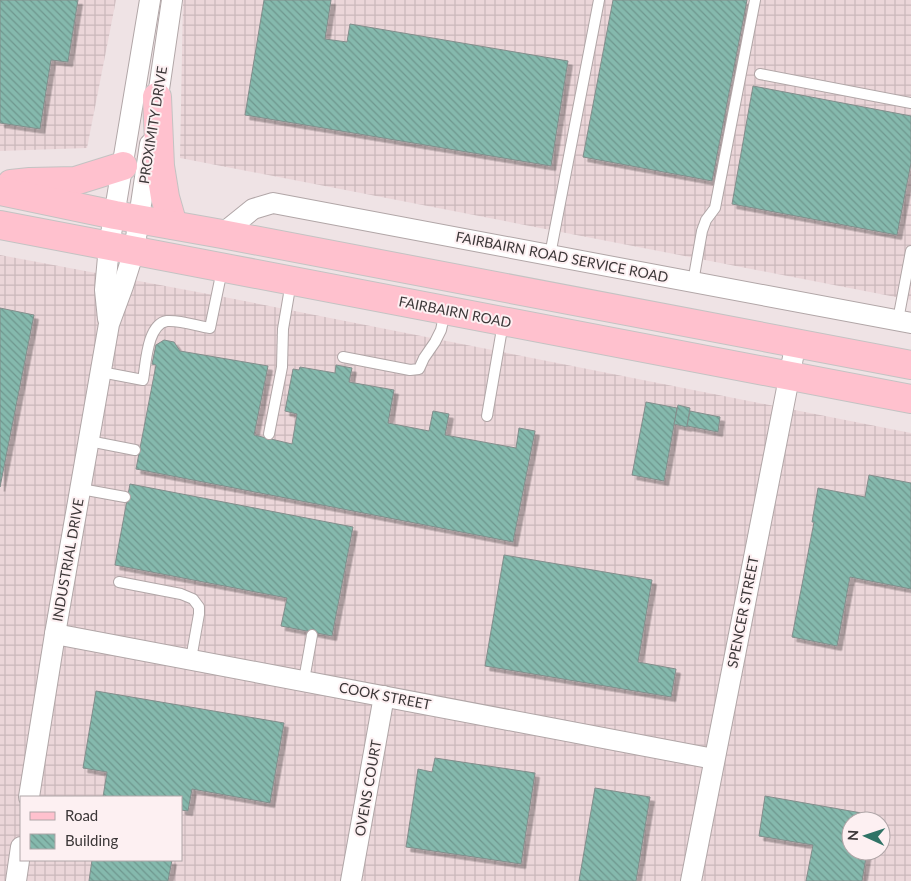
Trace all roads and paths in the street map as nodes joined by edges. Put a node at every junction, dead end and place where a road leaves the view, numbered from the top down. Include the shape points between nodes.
1 (150, 0) edge
2 (172, 0) edge
3 (599, 0) edge
4 (755, 0) edge
5 (760, 74) dead end
6 (157, 97) junction
7 (911, 103) edge
8 (123, 166) junction
9 (0, 185) edge
10 (0, 192) edge
11 (127, 217) junction
12 (0, 225) edge
13 (173, 225) junction
14 (222, 234) junction
15 (121, 248) junction
16 (911, 251) edge
17 (550, 255) junction
18 (222, 268) junction
19 (292, 281) junction
20 (693, 282) junction
21 (445, 310) junction
22 (904, 321) edge
23 (503, 322) junction
24 (796, 342) junction
25 (343, 357) dead end
26 (911, 364) edge
27 (101, 372) junction
28 (790, 376) junction
29 (911, 399) edge
30 (487, 416) dead end
31 (269, 434) dead end
32 (89, 442) junction
33 (135, 450) dead end
34 (80, 489) junction
35 (125, 497) dead end
36 (119, 582) dead end
37 (56, 634) junction
38 (312, 635) dead end
39 (191, 659) junction
40 (304, 680) junction
41 (384, 696) junction
42 (714, 759) junction
43 (29, 796) edge
44 (20, 854) edge
45 (16, 881) edge
46 (351, 881) edge
47 (691, 881) edge

1 - 8 street, PROXIMITY DRIVE
2 - 6 street, PROXIMITY DRIVE
3 - 17 lane
4 - 20 lane via 714,208 702,231
5 - 7 lane
6 - 11 street, PROXIMITY DRIVE
6 - 13 main road via 160,166
8 - 9 main road via 75,181
8 - 11 street, PROXIMITY DRIVE
10 - 11 main road
11 - 13 main road
11 - 15 street, PROXIMITY DRIVE
12 - 15 main road, FAIRBAIRN ROAD
13 - 14 main road
14 - 17 street, FAIRBAIRN ROAD SERVICE ROAD via 253,209 273,203
14 - 24 main road
15 - 18 main road, FAIRBAIRN ROAD
15 - 27 street, INDUSTRIAL DRIVE via 105,290 109,324
16 - 22 lane
17 - 20 street, FAIRBAIRN ROAD SERVICE ROAD
18 - 19 main road, FAIRBAIRN ROAD
18 - 27 lane via 210,328 163,322 150,338 143,380
19 - 21 main road, FAIRBAIRN ROAD
19 - 31 lane via 283,329 282,367
20 - 22 street, FAIRBAIRN ROAD SERVICE ROAD
21 - 23 main road, FAIRBAIRN ROAD
21 - 25 lane via 436,342 419,369
23 - 28 main road, FAIRBAIRN ROAD
23 - 30 lane
24 - 26 main road
24 - 28 street, SPENCER STREET
27 - 32 street, INDUSTRIAL DRIVE
28 - 29 main road, FAIRBAIRN ROAD
28 - 42 street, SPENCER STREET
32 - 33 lane
32 - 34 street, INDUSTRIAL DRIVE
34 - 35 lane
34 - 37 street, INDUSTRIAL DRIVE
36 - 39 lane via 193,599 199,607 199,614
37 - 39 street, COOK STREET
37 - 43 street, INDUSTRIAL DRIVE
38 - 40 lane
39 - 40 street, COOK STREET
40 - 41 street, COOK STREET
41 - 42 street, COOK STREET
41 - 46 street, OVENS COURT
42 - 47 street, SPENCER STREET
44 - 45 street

